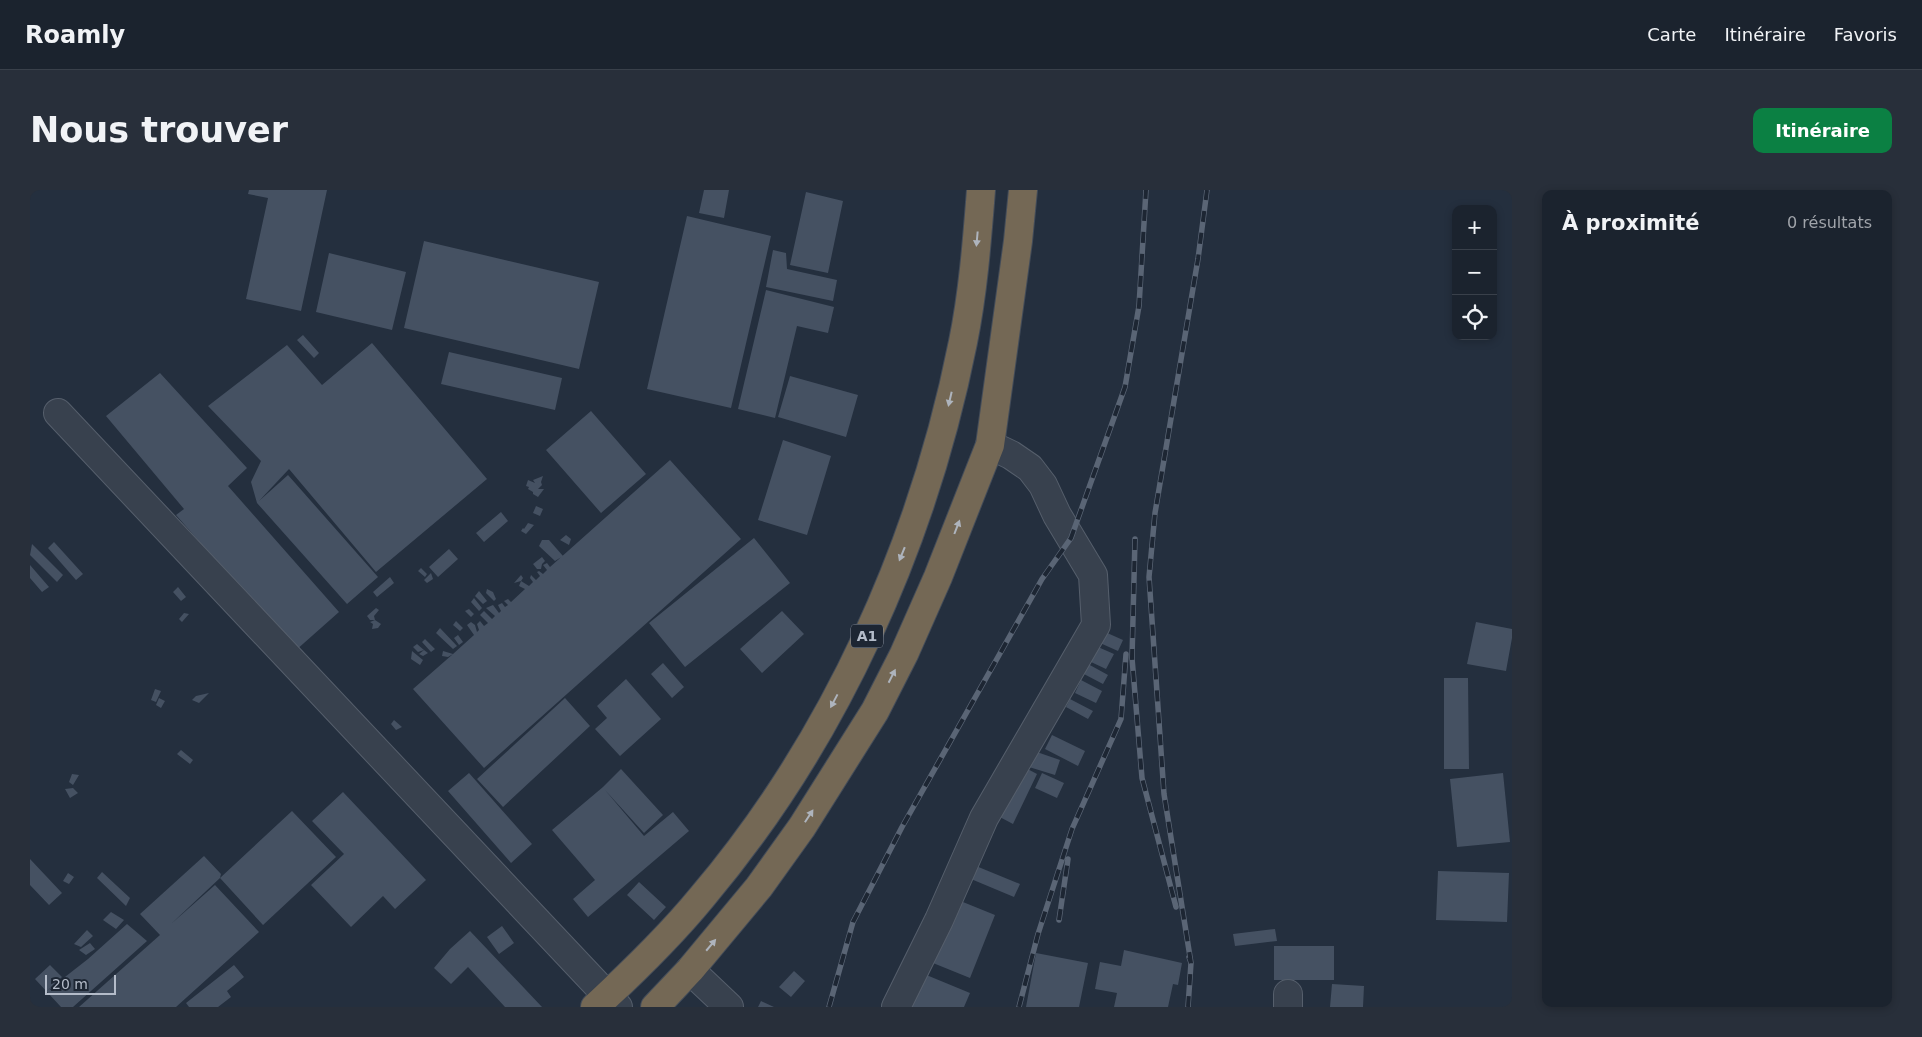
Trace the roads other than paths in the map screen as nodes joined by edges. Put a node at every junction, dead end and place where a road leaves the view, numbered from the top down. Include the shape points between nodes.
1 (981, 190) edge
2 (1023, 190) edge
3 (58, 413) dead end
4 (990, 445) junction
5 (690, 970) junction
6 (607, 1003) edge
7 (655, 1007) edge
8 (729, 1007) edge
9 (896, 1007) edge

1 -> 6 highway, A1 via 963,341 937,452 903,552 858,657 779,796 702,897
2 - 4 highway, A1
3 - 6 lane
5 -> 4 highway, A1 via 759,887 802,827 875,711 938,577
4 - 9 lane via 1030,468 1043,485 1093,575 1096,624 984,818
5 - 7 highway, A1
5 - 8 lane

